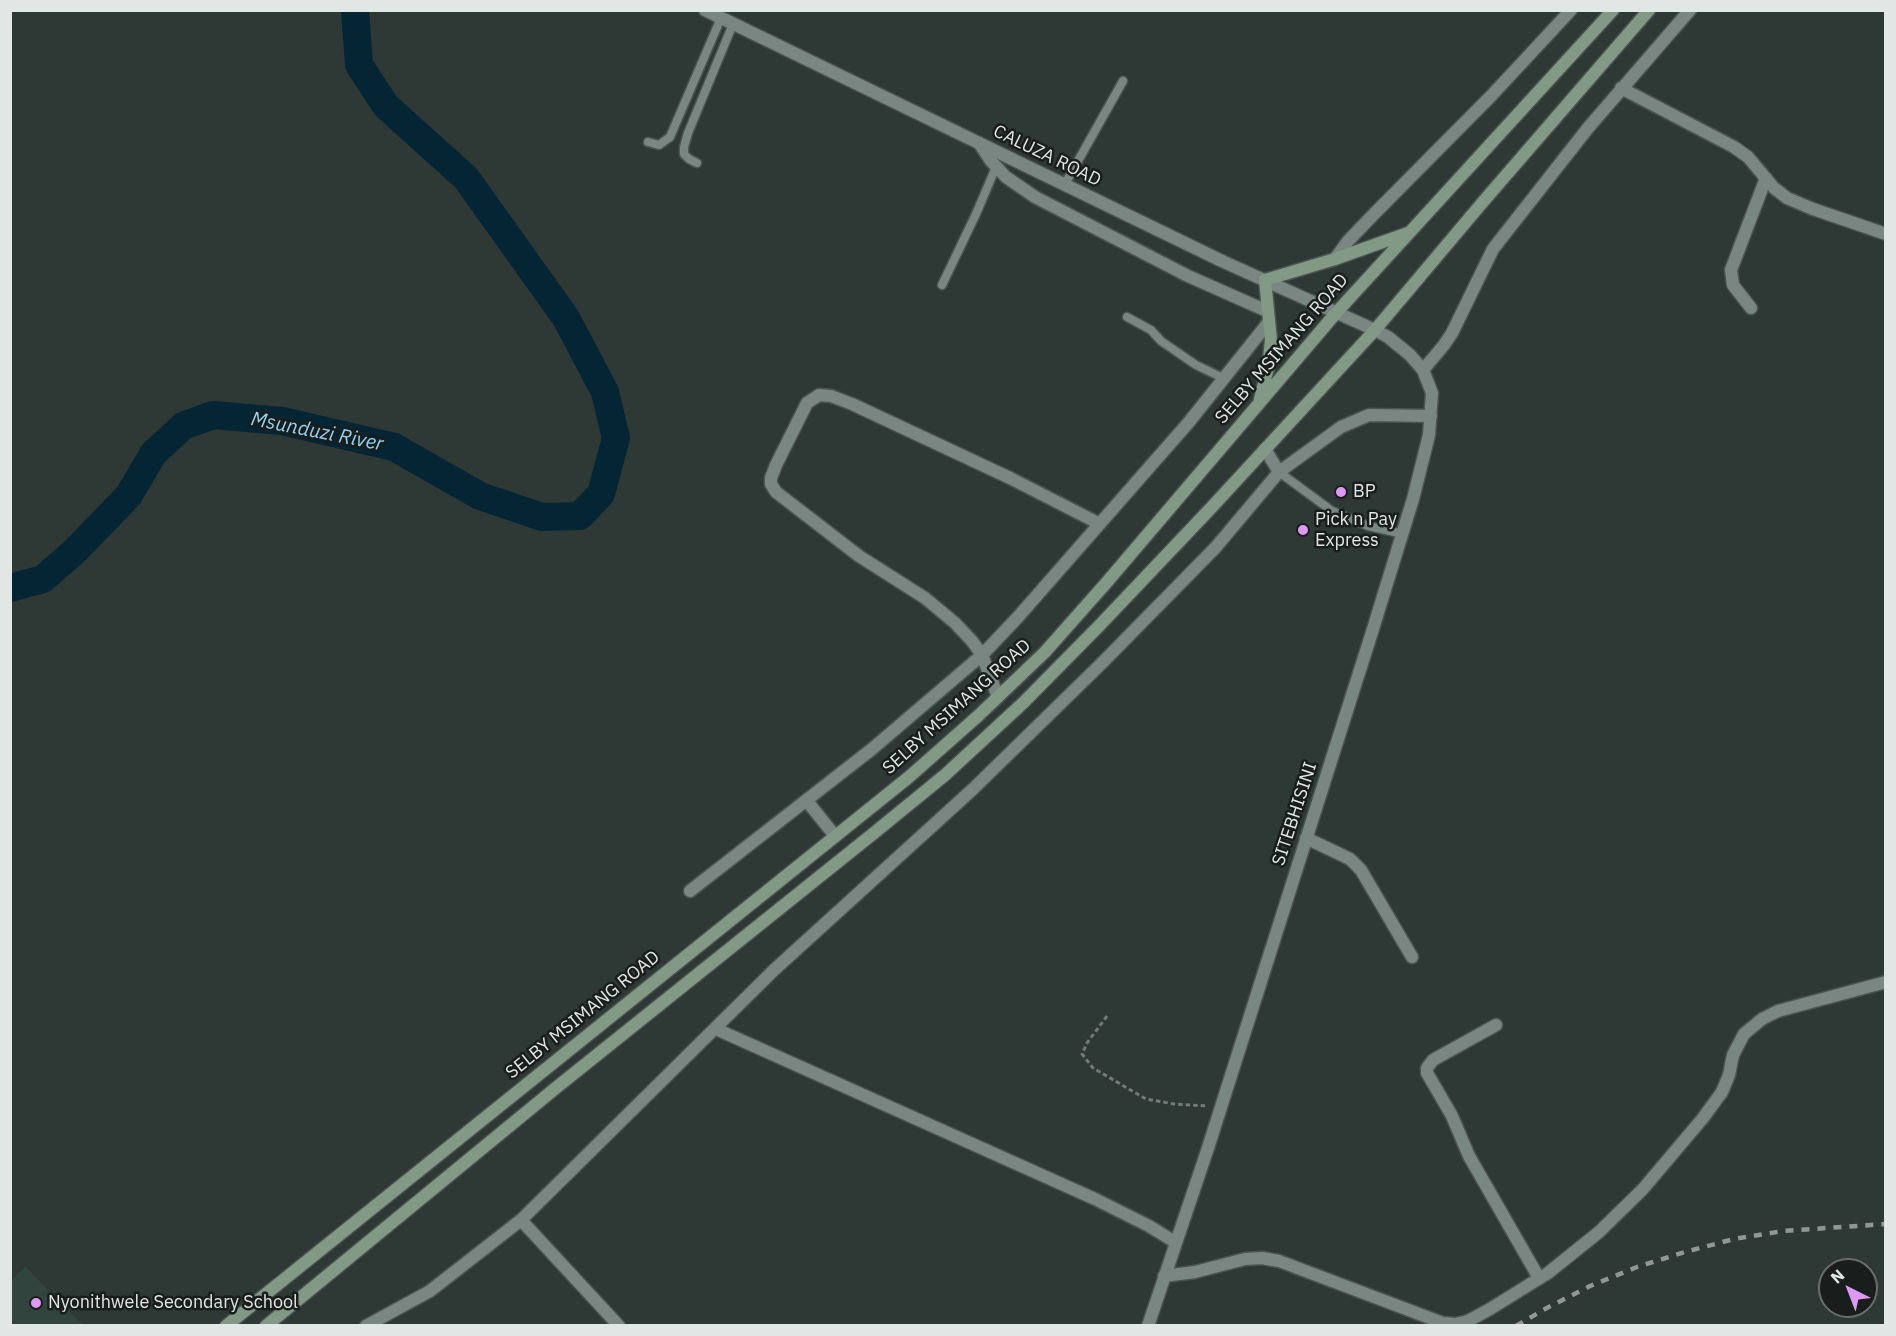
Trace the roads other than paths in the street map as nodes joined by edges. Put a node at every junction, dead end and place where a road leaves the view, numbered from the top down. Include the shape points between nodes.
1 (705, 10) edge
2 (1571, 10) edge
3 (1613, 10) edge
4 (1649, 10) edge
5 (1690, 10) edge
6 (721, 18) junction
7 (733, 24) junction
8 (1123, 81) dead end
9 (1621, 88) junction
10 (648, 142) dead end
11 (979, 143) junction
12 (697, 163) dead end
13 (996, 167) junction
14 (1766, 178) junction
15 (1065, 184) junction
16 (1409, 232) junction
17 (1886, 234) edge
18 (1335, 259) junction
19 (1265, 280) junction
20 (942, 285) dead end
21 (1751, 308) dead end
22 (1336, 313) junction
23 (1128, 317) dead end
24 (1268, 317) junction
25 (1375, 330) junction
26 (1423, 370) junction
27 (1225, 379) junction
28 (1259, 403) junction
29 (1431, 416) junction
30 (1265, 449) junction
31 (1279, 471) junction
32 (1100, 524) junction
33 (1403, 534) junction
34 (982, 655) junction
35 (998, 697) junction
36 (807, 801) junction
37 (835, 836) junction
38 (1306, 838) junction
39 (690, 891) dead end
40 (1412, 957) dead end
41 (1886, 982) edge
42 (1496, 1025) dead end
43 (716, 1029) junction
44 (520, 1220) junction
45 (1175, 1242) junction
46 (1164, 1276) junction
47 (1539, 1278) junction
48 (226, 1326) edge
49 (267, 1326) edge
50 (366, 1326) edge
51 (618, 1326) edge
52 (1149, 1326) edge

1 - 6 street, CALUZA ROAD
2 - 18 street via 1381,206
3 - 16 main road, SELBY MSIMANG ROAD
4 - 25 main road
5 - 9 street
6 - 7 street, CALUZA ROAD
6 - 10 lane via 670,137 659,145
7 - 11 street, CALUZA ROAD
7 - 12 lane via 687,133 684,154
8 - 15 lane
9 - 14 street via 1734,147
9 - 26 street via 1493,249 1452,333
11 - 13 street
11 - 15 street, CALUZA ROAD
13 - 20 lane
13 - 24 street via 1035,196
14 - 17 street via 1787,198
14 - 21 street via 1731,270 1733,285
15 - 19 street, CALUZA ROAD
16 - 18 main road
16 - 22 main road, SELBY MSIMANG ROAD
18 - 19 main road
19 - 22 street, CALUZA ROAD
19 - 24 main road
22 - 25 street, CALUZA ROAD
22 - 28 main road, SELBY MSIMANG ROAD
23 - 27 lane via 1196,365
24 - 27 street
24 - 28 main road via 1271,340
25 - 26 street, SITEBHISINI via 1410,355
25 - 30 main road
26 - 29 street, SITEBHISINI via 1432,393
27 - 32 street
28 - 35 main road, SELBY MSIMANG ROAD via 1107,582
29 - 31 street via 1369,415 1341,427
29 - 33 street, SITEBHISINI
30 - 31 street
30 - 49 main road via 1099,626 945,775
31 - 33 lane via 1332,511 1368,526
31 - 43 street via 1216,547 1103,662
32 - 34 street
32 - 34 street via 852,404 819,395 807,403 771,478 776,492 859,556 925,598 955,623
33 - 38 street, SITEBHISINI
34 - 35 street
34 - 36 street
35 - 37 main road, SELBY MSIMANG ROAD via 909,777
36 - 37 street
36 - 39 street
37 - 48 main road, SELBY MSIMANG ROAD
38 - 40 street via 1350,859 1361,870
38 - 45 street, SITEBHISINI
41 - 47 street via 1778,1011 1744,1034 1722,1092 1643,1190 1599,1232
42 - 47 street via 1438,1056 1429,1064 1427,1073
43 - 44 street
43 - 45 street via 1095,1199
44 - 50 street via 430,1290
44 - 51 street
45 - 46 street, SITEBHISINI
46 - 47 street via 1263,1258 1310,1272 1420,1316 1456,1324 1490,1310
46 - 52 street, SITEBHISINI

